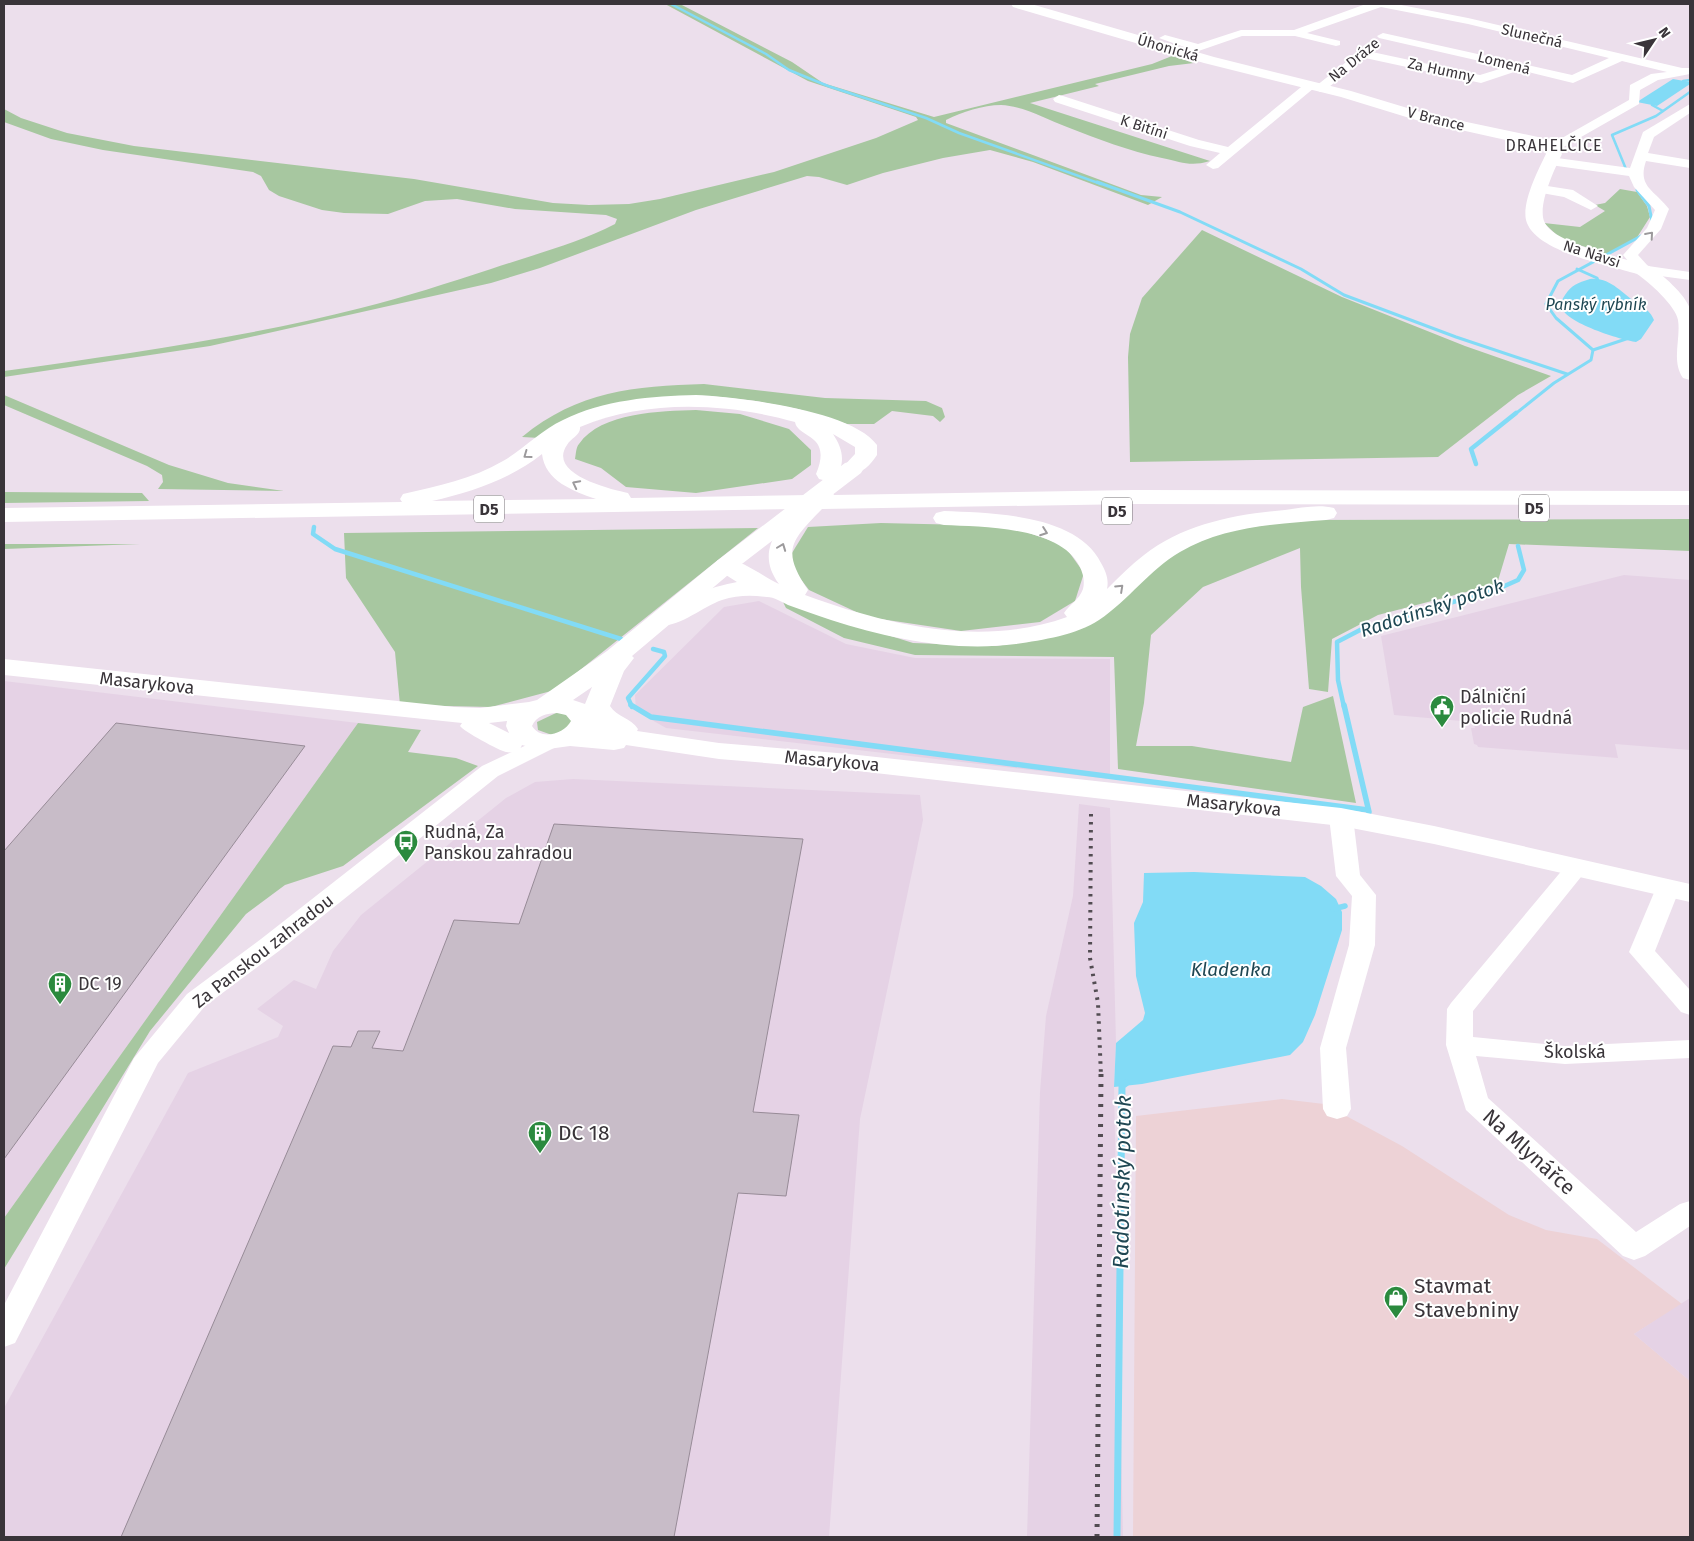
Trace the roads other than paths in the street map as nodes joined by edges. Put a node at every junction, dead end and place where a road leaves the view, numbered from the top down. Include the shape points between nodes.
1 (1018, 4) edge
2 (1382, 4) edge
3 (1295, 33) junction
4 (1385, 34) joint
5 (1165, 38) dead end
6 (1336, 43) dead end
7 (1192, 50) junction
8 (1363, 54) junction
9 (1621, 57) junction
10 (1517, 67) junction
11 (1271, 72) dead end
12 (1686, 72) edge
13 (1315, 87) junction
14 (1059, 99) dead end
15 (1690, 108) edge
16 (1230, 151) junction
17 (1551, 155) junction
18 (1640, 156) junction
19 (1690, 164) edge
20 (1214, 165) dead end
21 (1629, 172) junction
22 (1540, 189) junction
23 (1591, 206) dead end
24 (1643, 270) junction
25 (1690, 276) edge
26 (1689, 319) edge
27 (1689, 360) edge
28 (756, 407) junction
29 (598, 414) junction
30 (828, 481) junction
31 (1690, 502) edge
32 (865, 508) junction
33 (1377, 509) junction
34 (721, 511) junction
35 (251, 513) junction
36 (4, 515) edge
37 (4, 528) edge
38 (726, 565) junction
39 (785, 590) junction
40 (662, 620) junction
41 (1049, 629) junction
42 (629, 647) junction
43 (4, 667) edge
44 (612, 670) junction
45 (290, 699) junction
46 (525, 725) junction
47 (569, 728) junction
48 (772, 755) junction
49 (490, 771) junction
50 (1341, 817) junction
51 (1577, 868) junction
52 (1679, 891) edge
53 (1690, 1006) edge
54 (1459, 1045) junction
55 (1690, 1049) edge
56 (1337, 1110) dead end
57 (1690, 1212) edge
58 (4, 1334) edge

1 - 7 main road, Úhonická
2 - 3 street
2 - 9 street, Slunečná
3 - 6 street
3 - 7 street via 1241,33
4 - 8 street, Na Dráze
4 - 10 street, Lomená
5 - 7 street
7 - 11 street
7 - 13 main road, Úhonická
8 - 10 street, Za Humny via 1481,79
8 - 13 street, Na Dráze
9 - 10 street, Lomená via 1573,79
9 - 12 street, Slunečná
12 - 17 street via 1655,77 1634,88 1635,101
13 - 16 street, Na Dráze
13 - 17 main road, V Brance via 1421,117 1538,142
14 - 16 street, K Bitíni via 1195,143
15 - 18 street via 1648,135
16 - 20 street, Na Dráze
17 - 21 street
17 - 22 main road, Na Návsi
18 - 19 street
18 - 21 street
24 -> 21 street via 1630,255 1660,223 1662,209
22 - 23 street via 1568,193
22 - 24 main road, Na Návsi via 1535,210 1535,222 1540,230 1556,242
24 - 25 street
24 - 26 main road via 1673,296
26 - 27 main road
28 - 29 main road via 681,402 630,406
28 - 30 main road via 799,420 829,442 832,463
28 - 30 main road via 803,417 856,437 866,446 867,452 853,468
34 -> 29 main road via 622,498 587,490 564,477 554,464 554,447 569,430
29 -> 35 main road via 567,425 504,469 446,491 370,504
30 - 38 main road
39 -> 30 main road via 778,562 780,549
31 - 32 main road, D5 via 1134,497
31 - 33 main road, D5
32 - 33 main road, D5
32 - 34 main road, D5
32 -> 41 main road via 1011,523 1041,530 1067,542 1092,565 1096,587 1084,606
41 -> 33 main road via 1087,616 1162,553 1202,532 1253,520
34 - 35 main road, D5
34 - 37 main road, D5
35 - 36 main road, D5
38 - 39 main road via 750,581
38 - 40 main road
39 - 40 main road via 746,588 720,591
39 - 41 main road via 839,615 888,629 948,638 992,639
40 - 42 main road
42 - 44 main road
42 - 46 main road
43 - 45 main road, Masarykova
44 - 47 main road via 592,689
44 - 48 main road via 598,706 604,716 618,726 641,734
45 - 46 main road, Masarykova via 480,716
45 - 46 main road, Masarykova via 336,709 474,726 495,735
46 - 47 main road, Masarykova via 532,739
46 - 47 main road via 565,706
46 - 49 street, Za Panskou zahradou
47 - 48 main road, Masarykova via 611,742 703,754
47 - 49 street, Za Panskou zahradou
48 - 50 main road, Masarykova
49 - 58 street, Za Panskou zahradou via 270,945 227,975 196,1000 176,1023 147,1058
50 - 51 main road, Masarykova via 1434,834
50 - 56 street via 1348,876 1364,895 1362,945 1333,1048
51 - 52 main road, Masarykova
51 - 54 street, Na Mlynářce via 1460,1008
52 - 53 street via 1642,952
54 - 55 street, Školská via 1565,1055
54 - 57 street, Na Mlynářce via 1476,1103 1634,1248

